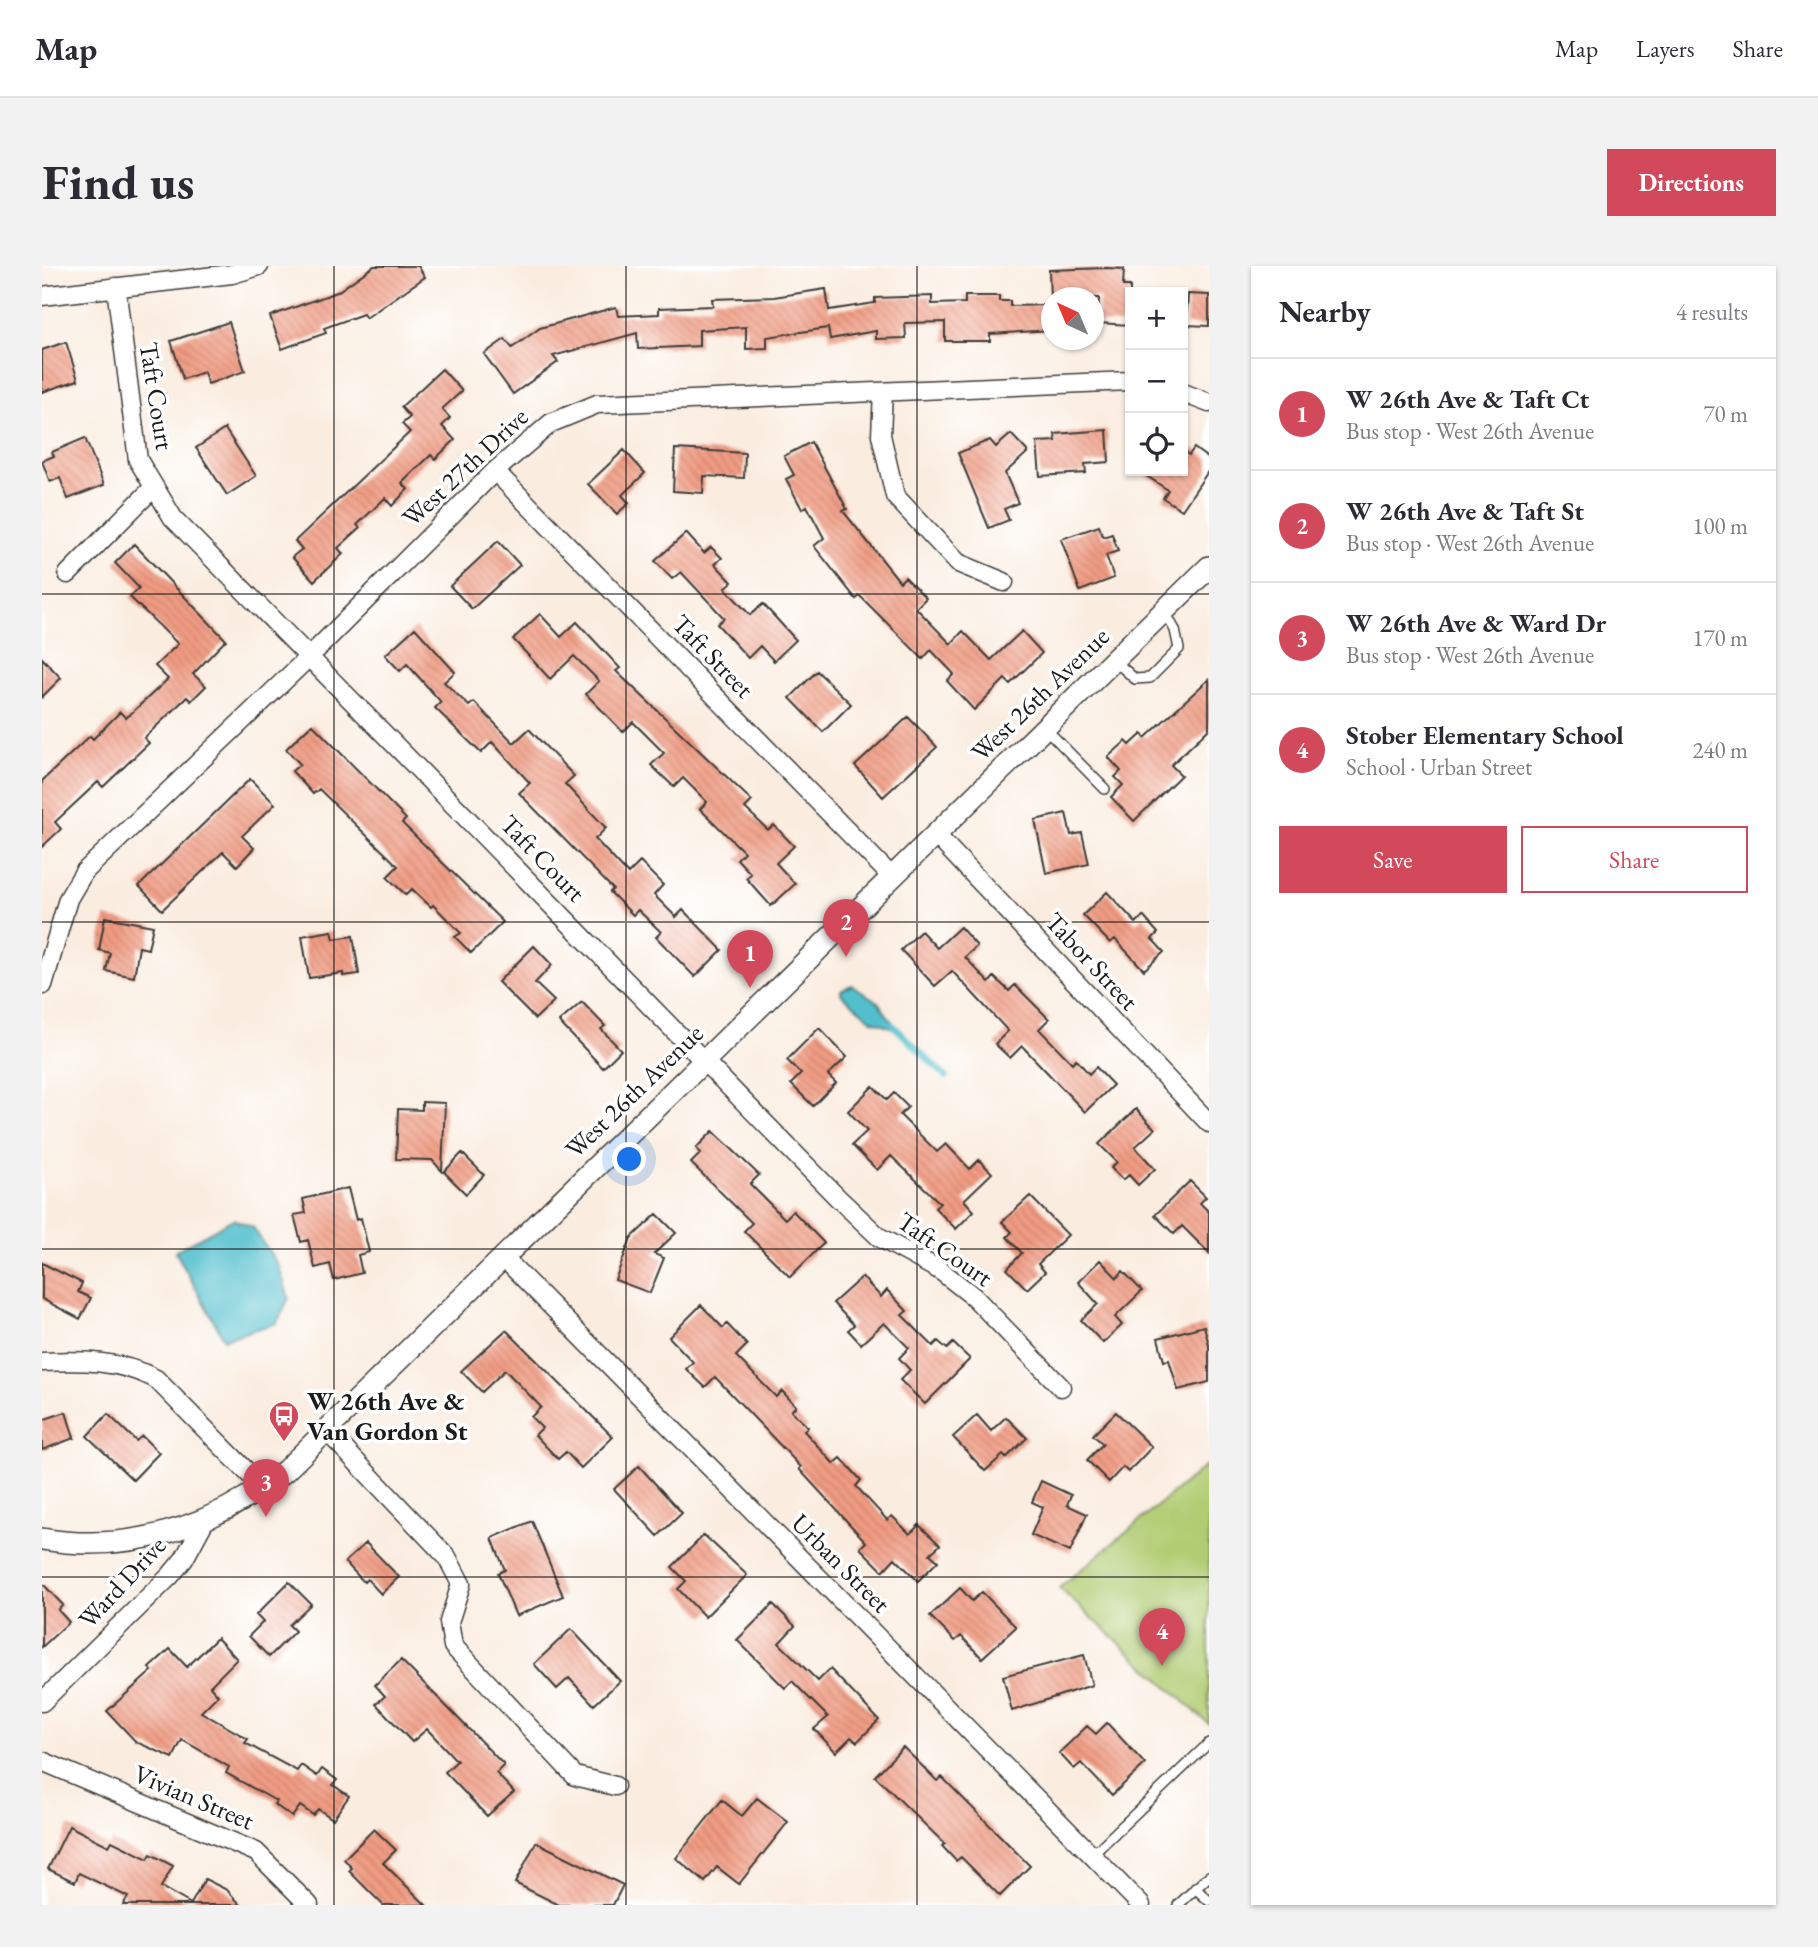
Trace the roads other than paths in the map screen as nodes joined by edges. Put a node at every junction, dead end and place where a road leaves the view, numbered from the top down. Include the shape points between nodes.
1 (258, 266) edge
2 (117, 287) junction
3 (42, 296) edge
4 (1125, 381) edge
5 (883, 392) junction
6 (1188, 395) edge
7 (1209, 403) edge
8 (495, 471) junction
9 (153, 488) junction
10 (1209, 568) edge
11 (68, 574) dead end
12 (1004, 582) dead end
13 (1165, 611) junction
14 (310, 656) junction
15 (1115, 660) junction
16 (1045, 728) junction
17 (1105, 789) dead end
18 (936, 835) junction
19 (892, 877) junction
20 (43, 985) edge
21 (705, 1062) junction
22 (1209, 1124) edge
23 (503, 1257) junction
24 (42, 1362) edge
25 (1061, 1387) dead end
26 (327, 1431) junction
27 (263, 1488) junction
28 (204, 1521) junction
29 (42, 1539) edge
30 (42, 1702) edge
31 (1209, 1743) edge
32 (42, 1761) edge
33 (615, 1786) dead end
34 (1092, 1855) junction
35 (1209, 1876) edge
36 (1195, 1888) junction
37 (1209, 1901) edge
38 (309, 1905) edge
39 (1141, 1905) edge
40 (1178, 1905) edge

1 - 2 street via 232,274
2 - 3 street
2 - 9 street, Taft Court via 138,460
4 - 5 street, West 27th Drive
5 - 8 street, West 27th Drive via 597,404 551,423
5 - 12 street via 881,435 895,496 958,563
6 - 7 street
8 - 14 street, West 27th Drive
8 - 19 street, Taft Street
9 - 11 street
9 - 14 street, Taft Court via 173,518
10 - 13 street, West 26th Avenue
13 - 15 street, West 26th Avenue
13 - 15 lane via 1179,649 1150,678 1135,679
14 - 20 street, West 27th Drive via 84,872 68,899
14 - 21 street, Taft Court
15 - 16 street, West 26th Avenue
16 - 17 lane
16 - 18 street, West 26th Avenue
18 - 19 street, West 26th Avenue
18 - 22 street, Tabor Street
19 - 21 street, West 26th Avenue
21 - 23 street, West 26th Avenue
21 - 25 street, Taft Court via 879,1237 941,1271 974,1297
23 - 26 street, West 26th Avenue
23 - 34 street, Urban Street
24 - 27 street via 84,1360 139,1370 156,1379
26 - 27 street, West 26th Avenue
26 - 33 street via 447,1557 461,1584 449,1622 453,1646 575,1776
27 - 28 street, West 26th Avenue
28 - 29 street, West 26th Avenue via 132,1541 86,1544
28 - 30 street, Ward Drive via 170,1576
31 - 34 lane
32 - 38 street, Vivian Street via 256,1852
34 - 39 street, Urban Street
35 - 36 lane
36 - 37 lane
36 - 40 lane

